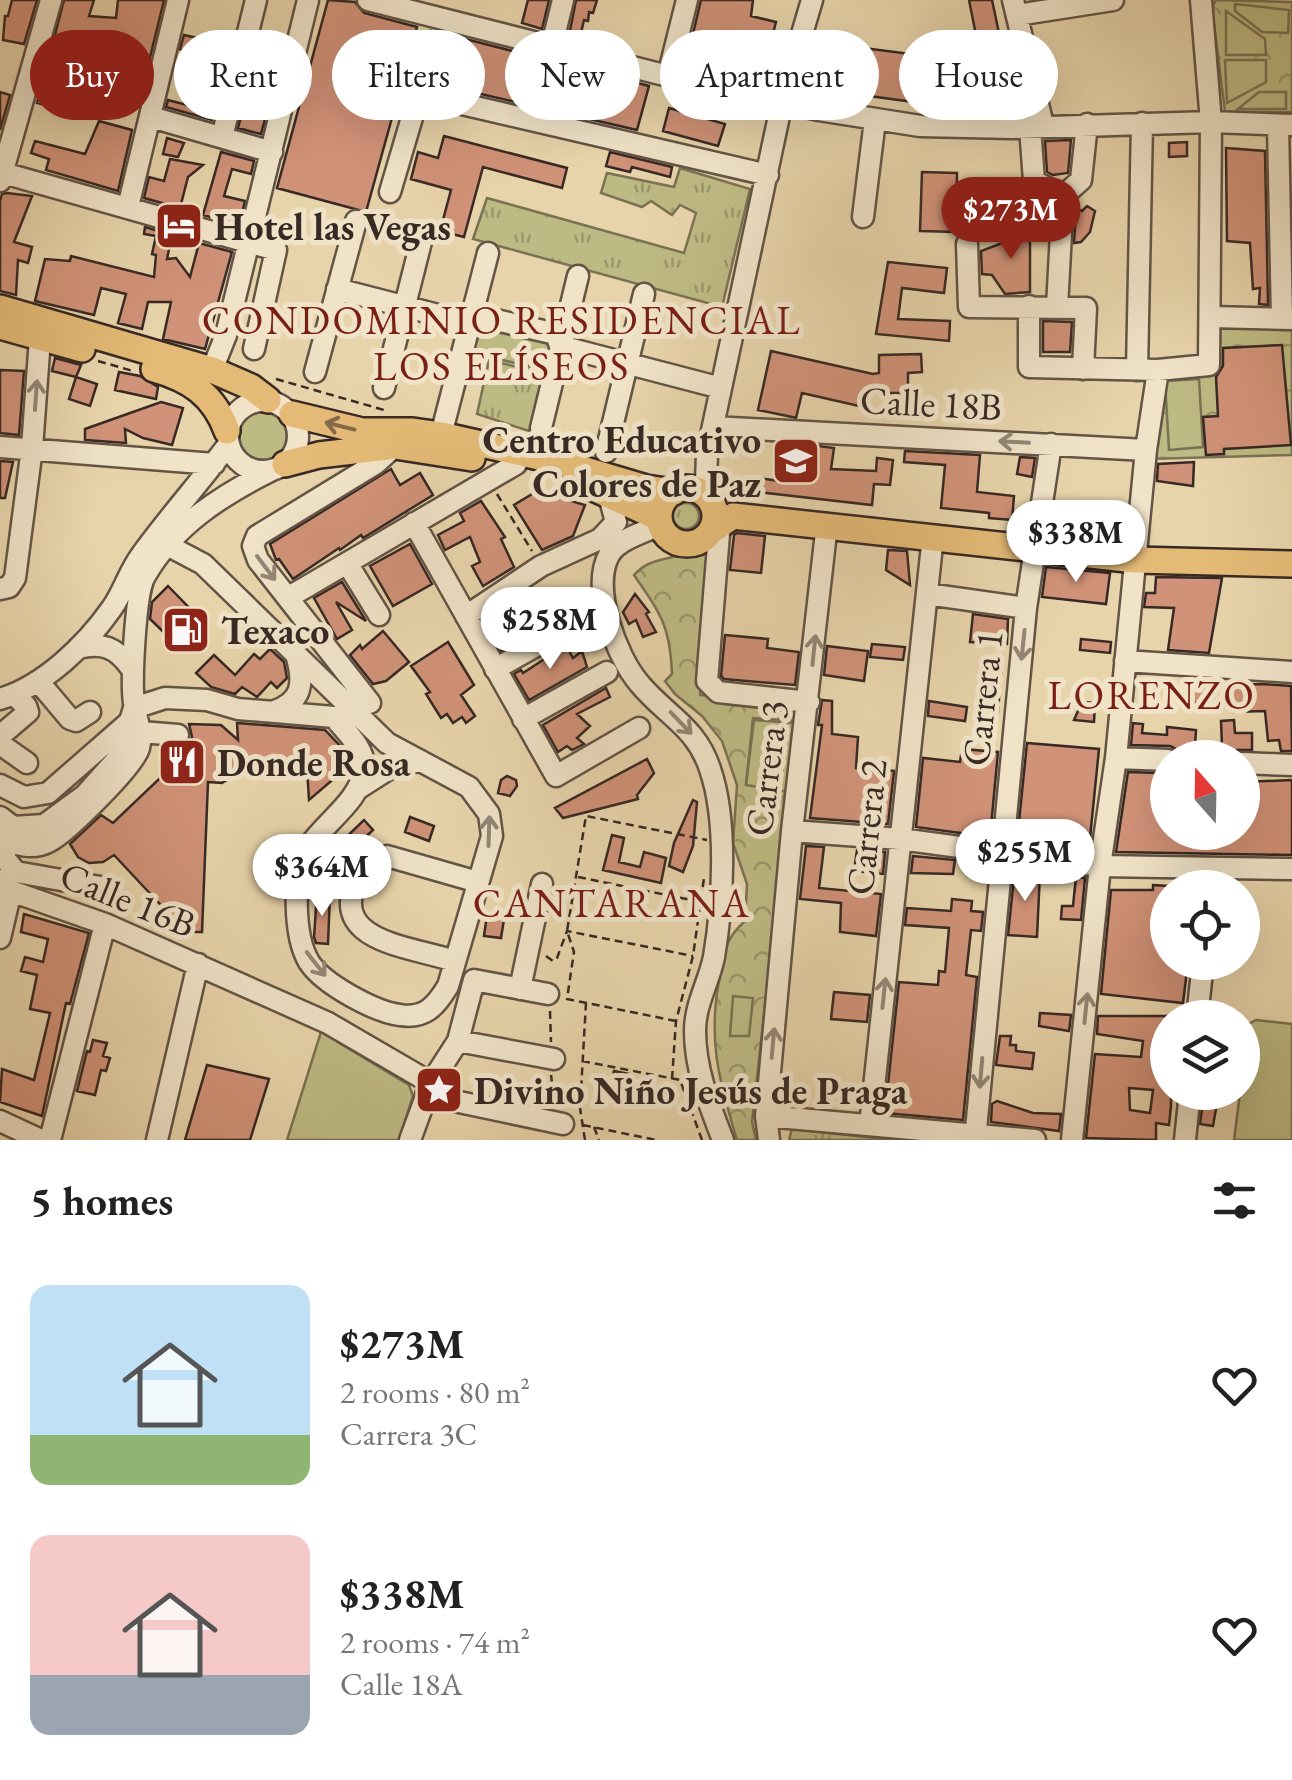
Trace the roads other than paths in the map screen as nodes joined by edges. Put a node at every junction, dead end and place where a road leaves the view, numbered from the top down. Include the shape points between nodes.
1 (51, 0) edge
2 (178, 0) edge
3 (256, 0) edge
4 (308, 0) edge
5 (368, 0) edge
6 (563, 0) edge
7 (687, 0) edge
8 (812, 0) edge
9 (1113, 0) edge
10 (1201, 0) edge
11 (1015, 7) edge
12 (439, 9) edge
13 (556, 30) edge
14 (680, 30) edge
15 (803, 30) edge
16 (505, 32) edge
17 (154, 105) edge
18 (485, 109) edge
19 (154, 119) edge
20 (150, 120) edge
21 (411, 120) edge
22 (778, 120) edge
23 (876, 120) joint
24 (1210, 122) junction
25 (1142, 123) junction
26 (1088, 124) junction
27 (1036, 126) junction
28 (1285, 126) edge
29 (222, 137) junction
30 (272, 152) junction
31 (768, 174) junction
32 (1, 175) edge
33 (390, 192) dead end
34 (1062, 196) junction
35 (1285, 203) edge
36 (128, 207) junction
37 (863, 217) dead end
38 (356, 221) dead end
39 (423, 234) dead end
40 (250, 243) junction
41 (966, 244) dead end
42 (488, 254) dead end
43 (1286, 258) edge
44 (578, 276) dead end
45 (337, 289) junction
46 (644, 294) dead end
47 (404, 306) junction
48 (1029, 306) junction
49 (0, 308) edge
50 (1058, 308) junction
51 (1212, 317) junction
52 (1287, 319) edge
53 (473, 324) junction
54 (0, 326) edge
55 (40, 338) junction
56 (560, 346) junction
57 (254, 348) dead end
58 (627, 364) junction
59 (1083, 369) junction
60 (212, 370) junction
61 (1147, 370) junction
62 (315, 372) dead end
63 (266, 388) junction
64 (384, 388) dead end
65 (721, 388) junction
66 (292, 414) junction
67 (713, 427) junction
68 (540, 428) dead end
69 (442, 435) junction
70 (228, 438) junction
71 (1051, 444) junction
72 (0, 446) edge
73 (395, 446) junction
74 (32, 448) junction
75 (1146, 450) junction
76 (606, 452) dead end
77 (707, 454) junction
78 (214, 464) junction
79 (516, 464) junction
80 (279, 467) junction
81 (679, 490) junction
82 (608, 492) junction
83 (713, 514) junction
84 (192, 520) junction
85 (659, 521) junction
86 (414, 522) junction
87 (827, 524) junction
88 (933, 536) junction
89 (1034, 542) junction
90 (158, 544) junction
91 (1292, 549) edge
92 (1136, 554) junction
93 (347, 562) junction
94 (203, 564) junction
95 (1292, 564) edge
96 (0, 589) edge
97 (927, 594) junction
98 (290, 597) junction
99 (1026, 608) junction
100 (378, 615) dead end
101 (466, 616) junction
102 (573, 625) dead end
103 (78, 648) junction
104 (297, 658) junction
105 (1125, 660) junction
106 (131, 668) junction
107 (495, 669) junction
108 (607, 672) dead end
109 (1292, 672) edge
110 (38, 680) junction
111 (7, 697) edge
112 (370, 702) dead end
113 (809, 702) junction
114 (275, 711) junction
115 (90, 712) dead end
116 (523, 719) junction
117 (134, 722) junction
118 (639, 728) dead end
119 (178, 735) dead end
120 (0, 736) edge
121 (0, 744) edge
122 (1116, 758) junction
123 (1150, 759) edge
124 (421, 761) junction
125 (28, 763) dead end
126 (1260, 764) edge
127 (1292, 765) edge
128 (0, 785) edge
129 (360, 788) junction
130 (0, 817) edge
131 (792, 831) junction
132 (2, 838) edge
133 (900, 839) junction
134 (1002, 852) junction
135 (1100, 866) junction
136 (1292, 869) edge
137 (1176, 870) edge
138 (1260, 873) edge
139 (478, 882) junction
140 (542, 884) dead end
141 (6, 886) edge
142 (106, 888) dead end
143 (105, 924) junction
144 (0, 938) edge
145 (455, 962) junction
146 (198, 964) junction
147 (520, 989) junction
148 (548, 994) dead end
149 (458, 1041) junction
150 (554, 1059) dead end
151 (429, 1089) junction
152 (1188, 1110) edge
153 (766, 1116) junction
154 (0, 1121) edge
155 (572, 1124) road end
156 (870, 1125) junction
157 (975, 1138) edge
158 (41, 1140) edge
159 (50, 1140) edge
160 (157, 1140) edge
161 (410, 1140) edge
162 (722, 1140) edge
163 (769, 1140) edge
164 (1035, 1140) edge
165 (1072, 1140) edge
166 (1185, 1140) edge

1 - 32 street
2 - 17 street
3 - 29 street
4 - 30 street
5 - 12 street
6 - 13 street
7 - 14 street
8 - 15 street
9 - 11 street
10 - 24 street
11 - 27 street
12 - 16 street
18 - 31 street
19 - 29 street
20 - 36 street
21 - 33 street
22 - 31 street
23 - 27 street via 952,129
23 - 37 street
24 - 25 street
24 - 28 street
24 - 51 street
25 - 26 street
25 - 61 street
26 - 27 street
26 - 34 street via 1081,180
27 - 34 street via 1034,181
28 - 35 street
29 - 30 street
30 - 40 street
31 - 65 street
32 - 36 street
34 - 50 street
35 - 43 street
36 - 40 street
38 - 45 street
39 - 47 street
40 - 57 street via 276,250
40 - 60 street
41 - 48 street via 969,306
42 - 53 street
43 - 52 street
44 - 56 street
45 - 47 street
45 - 62 street
46 - 58 street
47 - 53 street
47 - 64 street
48 - 50 street
48 - 59 street, Calle 18B via 1029,367
49 - 60 main road
50 - 59 street via 1086,308
51 - 52 street
51 - 61 street, Calle 18B via 1210,365
53 - 56 street via 487,318 556,334
53 - 69 street
54 - 55 main road
55 - 70 main road via 179,376 220,410
74 -> 55 street
56 - 58 street
56 - 68 street
58 - 65 street
58 - 76 street
59 - 61 street, Calle 18B
60 - 63 main road
61 - 75 street
63 - 66 street
63 - 70 street via 232,418
65 - 67 street
69 -> 66 main road via 362,431
66 - 80 street via 299,440
71 -> 67 street, Calle 18B
67 - 77 street
69 - 81 main road via 646,488
70 - 78 street
70 - 80 street via 245,467
71 - 75 street, Calle 18B
71 - 89 street, Carrera 1
72 - 74 street
73 - 79 main road
73 - 80 main road
73 -> 98 street via 257,536 252,546 258,560
74 - 78 street
74 - 96 street via 14,578
75 - 92 street
77 - 81 street
77 - 83 street
78 - 90 street
79 - 82 main road
79 - 86 street
80 - 84 street via 219,497
81 - 83 main road via 693,489
81 - 85 main road via 666,498
82 - 85 main road
82 - 101 street via 616,522 600,539 541,566
83 - 85 main road via 704,539 684,544 666,535
83 - 87 main road
83 - 89 main road
83 - 113 street via 710,688
84 - 90 street
84 - 94 street
85 -> 162 street via 609,553 602,595 638,682 690,730 717,793 719,906 695,1025 696,1063
86 - 93 street
86 - 101 street
87 - 88 main road
113 -> 87 street, Carrera 3
88 - 89 main road
88 - 97 street, Carrera 2
89 - 92 main road
89 - 99 street, Carrera 1
90 - 94 street
90 - 103 street via 135,564 113,606
90 - 106 street via 138,592
91 - 92 main road
92 - 95 main road
92 - 105 street
93 - 98 street
93 - 100 street
94 - 104 street
97 - 99 street
97 - 133 street, Carrera 2
98 - 112 street
99 -> 134 street, Carrera 1
101 - 107 street
102 - 107 street
103 - 106 street via 102,644
103 - 110 street
104 - 114 street via 301,691
104 - 124 street via 387,743
105 - 109 street
105 - 122 street
106 - 117 street
107 - 116 street
108 - 116 street
110 - 111 street
110 - 115 street via 70,719
111 - 120 street via 28,712
113 - 131 street, Carrera 3
114 - 117 street via 165,698
114 - 129 street via 334,717 365,764
116 - 118 street via 556,776
117 - 119 street
117 - 128 street via 48,793 24,797
117 - 130 street via 119,756 85,795 44,825 13,827
117 - 132 street via 138,752 80,817 51,841 28,847
121 - 125 street
122 - 123 street
122 - 135 street
124 - 129 street via 395,765
139 -> 124 street via 492,836 489,814 469,787
126 - 127 street
129 -> 145 street via 305,852 298,931 310,963 382,1013 414,1017 436,1006
131 - 133 street
153 -> 131 street, Carrera 3
132 - 142 street via 16,872
133 - 134 street
156 -> 133 street, Carrera 2
134 - 135 street
134 -> 157 street, Carrera 1
135 - 137 street
165 -> 135 street
136 - 138 street
139 - 145 street
139 - 145 street via 387,856 364,864 351,886 352,917 364,933
140 - 147 street
141 - 143 street, Calle 16B
141 - 144 street
143 - 146 street, Calle 16B
143 - 159 street
146 - 151 street, Calle 16B via 328,1023
146 - 160 street
147 - 148 street
147 - 149 street via 474,980
149 - 150 street
149 - 151 street
151 - 155 street, Calle 16B
151 - 161 street
152 - 166 street
153 - 156 street
153 - 163 street, Carrera 3
154 - 158 street
156 - 157 street
157 - 164 street

